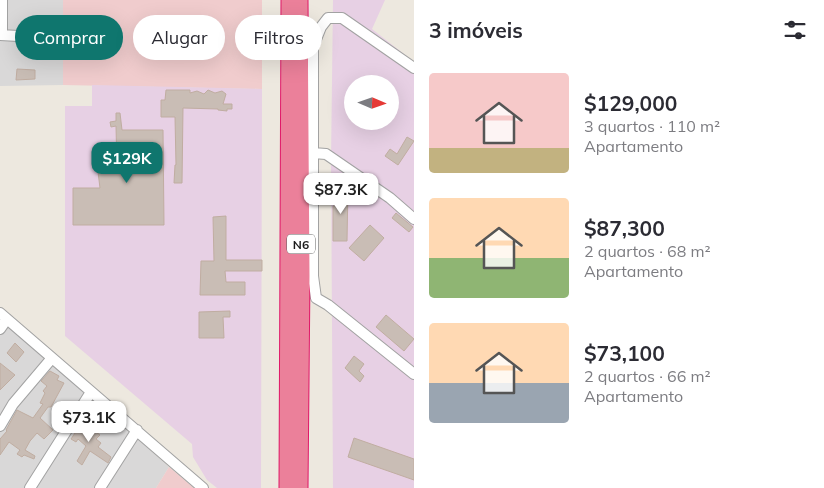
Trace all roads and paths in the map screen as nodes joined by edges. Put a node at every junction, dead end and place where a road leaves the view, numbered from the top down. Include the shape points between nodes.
1 (2, 0) edge
2 (289, 0) edge
3 (300, 0) edge
4 (1, 35) edge
5 (15, 36) edge
6 (414, 68) edge
7 (313, 153) junction
8 (414, 219) edge
9 (301, 276) junction
10 (3, 316) edge
11 (0, 329) edge
12 (52, 358) junction
13 (414, 374) edge
14 (91, 392) junction
15 (0, 426) edge
16 (137, 430) junction
17 (30, 488) edge
18 (100, 488) edge
19 (203, 488) edge
20 (287, 488) edge
21 (300, 488) edge

1 - 4 street
2 - 9 highway, N6
3 - 9 highway, N6
4 - 5 street
6 - 7 street via 342,18 328,18 320,27 313,48
7 - 8 street via 326,154 390,198
7 - 9 street
9 - 13 street via 316,298
9 - 20 highway, N6
9 - 21 highway, N6
10 - 11 street
10 - 12 street
12 - 14 street
12 - 15 street via 13,404
14 - 16 street
14 - 17 street
16 - 18 street
16 - 19 street

